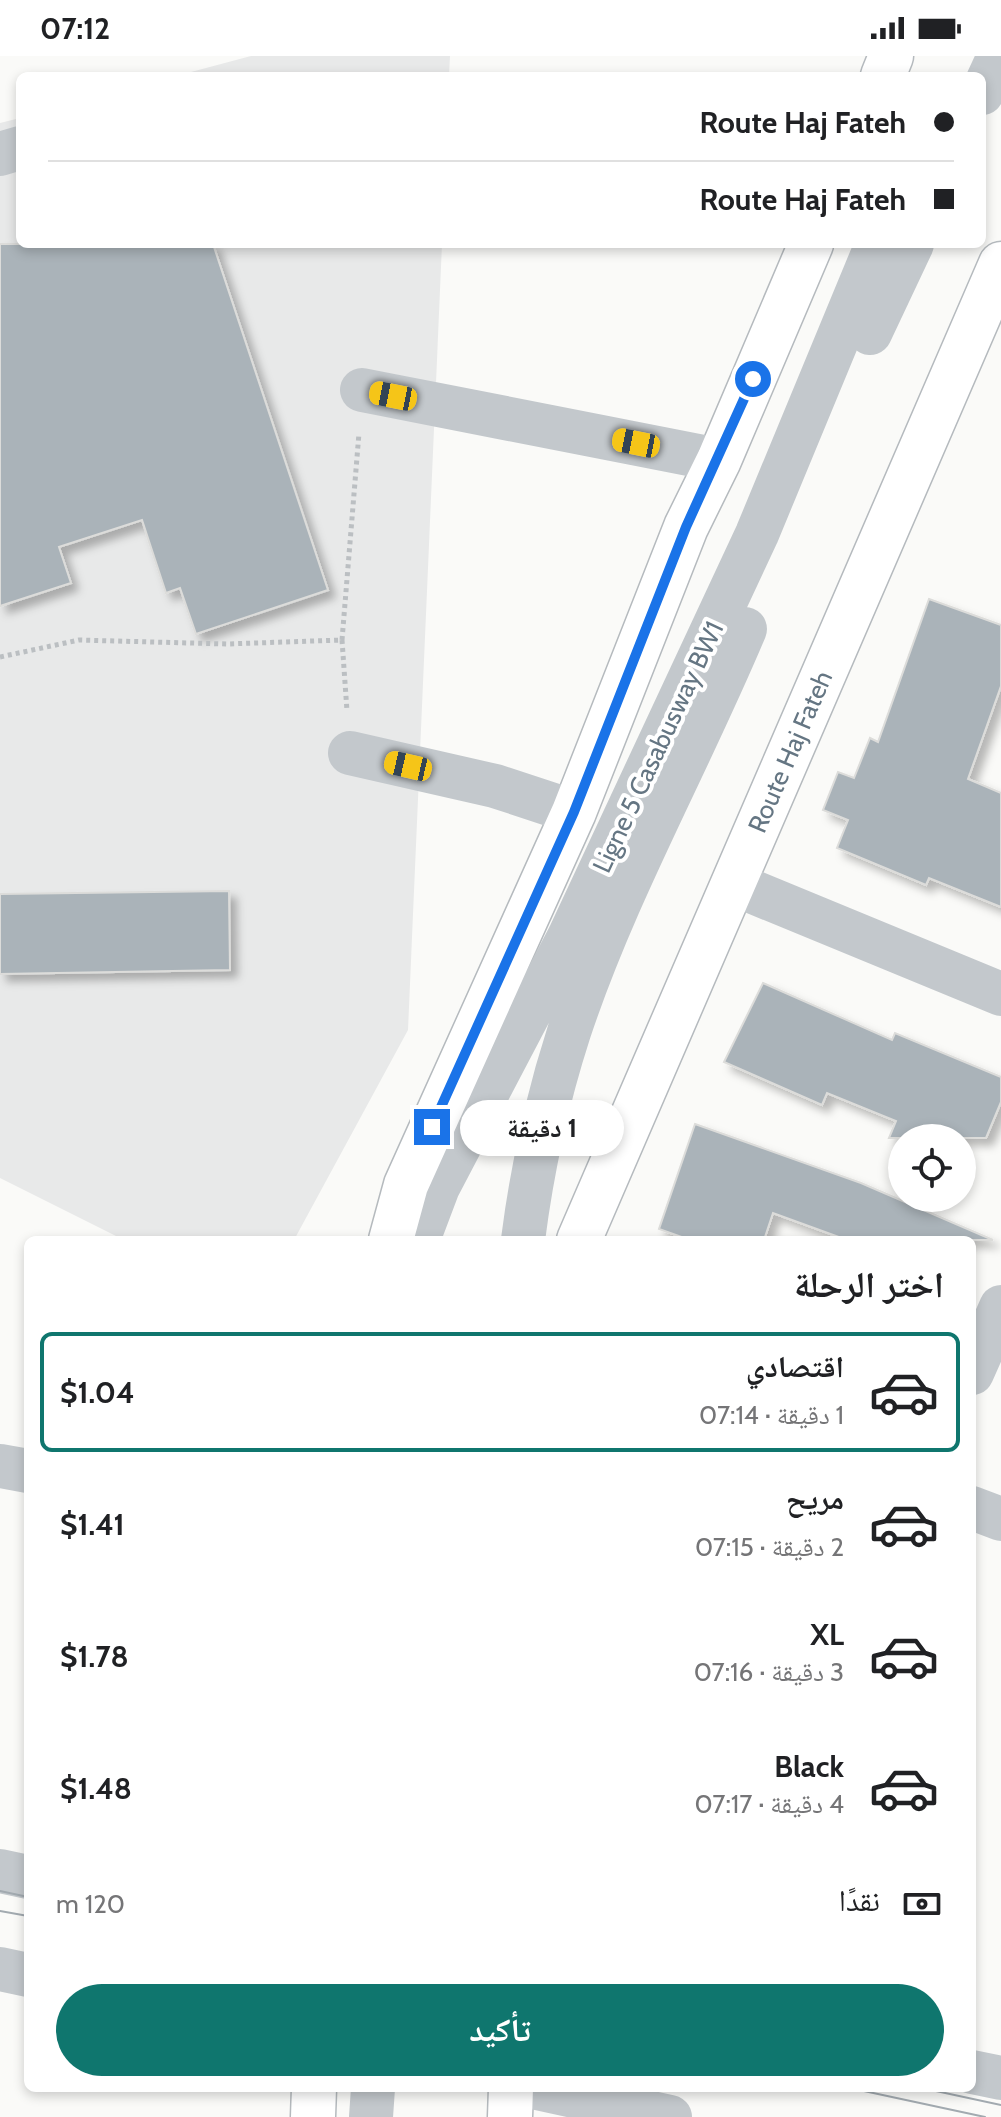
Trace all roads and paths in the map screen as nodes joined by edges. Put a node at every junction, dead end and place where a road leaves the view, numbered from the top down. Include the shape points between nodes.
1 (999, 56) edge
2 (986, 84) edge
3 (809, 248) edge
4 (875, 248) edge
5 (910, 248) edge
6 (1001, 264) edge
7 (362, 390) joint
8 (719, 460) junction
9 (342, 640) junction
10 (0, 657) edge
11 (350, 753) joint
12 (574, 812) junction
13 (734, 884) junction
14 (1001, 994) edge
15 (392, 1236) edge
16 (420, 1236) edge
17 (524, 1236) edge
18 (581, 1236) edge
19 (1001, 1307) edge
20 (976, 1364) edge
21 (0, 1466) edge
22 (24, 1470) edge
23 (976, 1510) edge
24 (1001, 1519) edge
25 (0, 1871) edge
26 (24, 1876) edge
27 (0, 1969) edge
28 (24, 1974) edge
29 (976, 2073) edge
30 (1001, 2078) edge
31 (314, 2092) edge
32 (373, 2092) edge
33 (497, 2092) edge
34 (511, 2092) edge
35 (551, 2092) edge
36 (617, 2111) edge
37 (313, 2117) edge
38 (371, 2117) edge
39 (495, 2117) edge
40 (510, 2117) edge
41 (670, 2117) edge

1 - 2 street
3 - 8 main road
4 - 16 street, Ligne 5 Casabusway BW1 via 757,534 569,937 438,1187
5 - 17 street, Ligne 5 Casabusway BW1 via 570,1030 546,1111
6 - 13 main road, Route Haj Fateh
7 - 8 street
7 - 9 path
8 - 12 main road via 686,527
9 - 10 path via 79,640
9 - 11 path
11 - 12 street via 495,786
12 - 15 main road via 406,1185
13 - 14 street
13 - 18 main road, Route Haj Fateh
19 - 20 street
21 - 22 street
23 - 24 street
25 - 26 street
27 - 28 street
29 - 30 street
31 - 37 main road
32 - 38 street
33 - 39 street
34 - 40 main road
35 - 36 street
36 - 41 street

